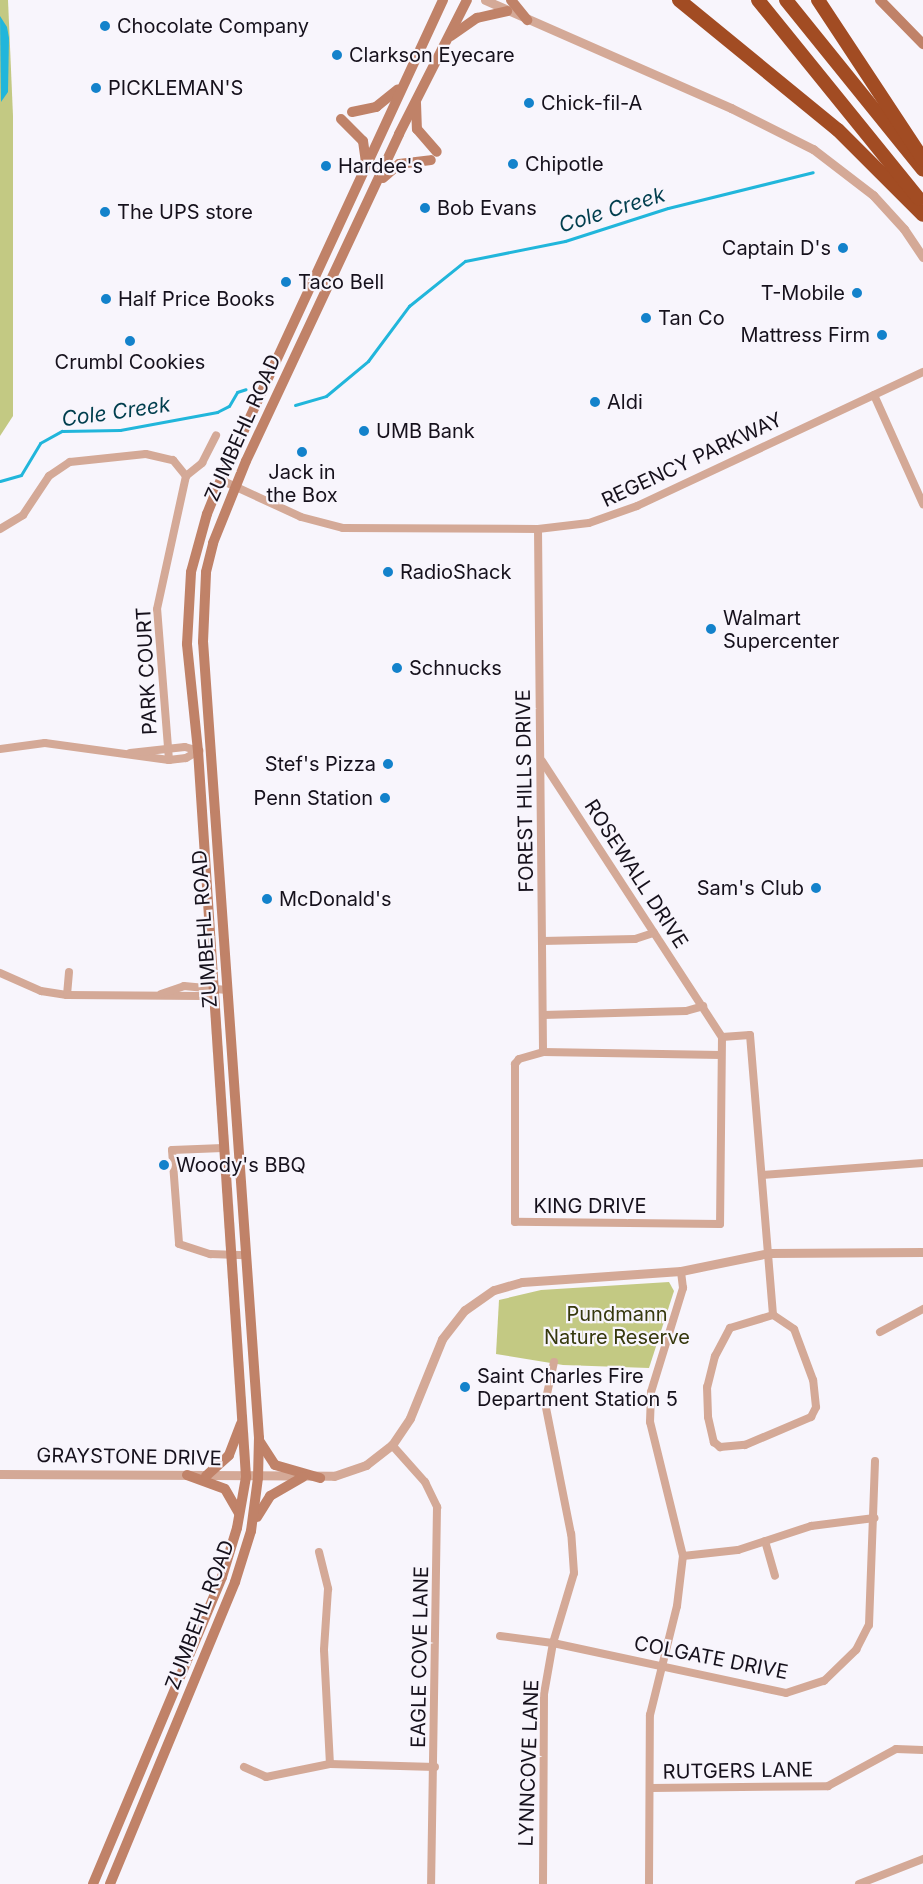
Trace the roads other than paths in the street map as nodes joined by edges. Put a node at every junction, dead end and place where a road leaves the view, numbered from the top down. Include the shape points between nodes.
1 (435, 0) edge
2 (444, 0) edge
3 (466, 0) edge
4 (485, 0) edge
5 (680, 0) edge
6 (758, 0) edge
7 (786, 0) edge
8 (818, 0) edge
9 (881, 0) edge
10 (509, 6) edge
11 (435, 19) junction
12 (527, 20) joint
13 (449, 38) junction
14 (923, 44) edge
15 (402, 85) junction
16 (416, 101) junction
17 (352, 112) dead end
18 (340, 119) dead end
19 (923, 159) edge
20 (364, 169) junction
21 (923, 171) edge
22 (370, 195) junction
23 (923, 205) edge
24 (923, 215) edge
25 (923, 257) edge
26 (283, 348) junction
27 (296, 354) junction
28 (923, 372) edge
29 (874, 395) junction
30 (216, 435) dead end
31 (186, 476) junction
32 (221, 480) junction
33 (236, 486) junction
34 (923, 504) edge
35 (0, 529) edge
36 (538, 529) junction
37 (168, 748) junction
38 (0, 749) edge
39 (198, 751) junction
40 (212, 751) junction
41 (130, 753) junction
42 (169, 760) junction
43 (542, 760) junction
44 (654, 933) junction
45 (542, 941) junction
46 (69, 972) dead end
47 (0, 973) edge
48 (212, 990) junction
49 (227, 990) junction
50 (67, 995) junction
51 (703, 1006) junction
52 (543, 1015) junction
53 (722, 1037) junction
54 (543, 1052) junction
55 (721, 1055) junction
56 (223, 1148) junction
57 (923, 1163) edge
58 (762, 1175) junction
59 (923, 1252) edge
60 (769, 1253) junction
61 (231, 1255) junction
62 (246, 1255) junction
63 (681, 1271) junction
64 (923, 1308) edge
65 (773, 1315) junction
66 (880, 1332) dead end
67 (554, 1362) dead end
68 (243, 1418) junction
69 (259, 1437) junction
70 (392, 1445) junction
71 (875, 1461) dead end
72 (0, 1474) edge
73 (187, 1475) junction
74 (206, 1476) junction
75 (246, 1477) junction
76 (303, 1477) junction
77 (258, 1478) junction
78 (320, 1478) junction
79 (239, 1513) junction
80 (874, 1518) junction
81 (251, 1531) junction
82 (765, 1541) junction
83 (319, 1552) dead end
84 (683, 1556) junction
85 (775, 1576) dead end
86 (500, 1636) dead end
87 (553, 1643) junction
88 (660, 1666) junction
89 (923, 1750) edge
90 (330, 1764) junction
91 (244, 1767) dead end
92 (435, 1767) junction
93 (651, 1788) junction
94 (923, 1859) edge
95 (94, 1881) edge
96 (109, 1884) edge
97 (431, 1884) edge
98 (543, 1884) edge
99 (649, 1884) edge
100 (859, 1884) edge

1 - 11 main road
2 - 11 main road, ZUMBEHL ROAD
3 - 13 main road, ZUMBEHL ROAD
4 - 10 street
5 - 24 highway via 838,130
6 - 23 highway
7 - 21 highway
8 - 19 highway
9 - 14 main road
10 - 12 main road
10 - 13 main road via 477,18
11 - 15 main road, ZUMBEHL ROAD
12 - 25 street via 730,108 813,149 873,195
13 - 16 main road, ZUMBEHL ROAD
15 - 17 main road via 376,107
15 - 20 main road, ZUMBEHL ROAD
16 - 22 main road, ZUMBEHL ROAD
16 - 22 main road via 417,129 434,156 390,169
18 - 20 main road via 363,141
20 - 26 main road, ZUMBEHL ROAD
22 - 27 main road, ZUMBEHL ROAD
26 - 27 main road
26 - 32 main road, ZUMBEHL ROAD
27 - 33 main road, ZUMBEHL ROAD
28 - 29 street, REGENCY PARKWAY
29 - 34 street
29 - 36 street, REGENCY PARKWAY via 606,520
30 - 31 street via 202,463
31 - 35 street via 173,460 146,454 70,462 49,476 23,515
31 - 37 street, PARK COURT via 187,488 157,609
32 - 33 street, REGENCY PARKWAY
32 - 39 main road, ZUMBEHL ROAD via 191,572 188,644
33 - 36 street, REGENCY PARKWAY via 301,517 343,528
33 - 40 main road, ZUMBEHL ROAD via 213,543 203,602
36 - 43 street, FOREST HILLS DRIVE
37 - 39 street
37 - 41 street
37 - 42 street, PARK COURT
38 - 41 street via 45,743
39 - 40 street
39 - 42 street via 186,758
39 - 48 main road, ZUMBEHL ROAD
40 - 49 main road, ZUMBEHL ROAD
41 - 42 street
43 - 44 street, ROSEWALL DRIVE
43 - 45 street, FOREST HILLS DRIVE
44 - 45 street via 634,939
44 - 51 street, ROSEWALL DRIVE
45 - 52 street, FOREST HILLS DRIVE
46 - 50 street
47 - 50 street via 41,991
48 - 49 street
48 - 50 street via 184,986 161,994
48 - 56 main road, ZUMBEHL ROAD
49 - 62 main road, ZUMBEHL ROAD
51 - 52 street via 686,1011
51 - 53 street, ROSEWALL DRIVE
52 - 54 street, FOREST HILLS DRIVE
53 - 55 street
53 - 58 street via 750,1035
54 - 55 street, KING DRIVE
54 - 55 street, KING DRIVE via 523,1057 515,1064 515,1222 720,1224
56 - 61 main road, ZUMBEHL ROAD
56 - 61 street via 172,1150 178,1232 179,1244 210,1254
57 - 58 street
58 - 60 street
59 - 60 street, GRAYSTONE DRIVE
60 - 63 street, GRAYSTONE DRIVE
60 - 65 street
61 - 62 street
61 - 68 main road, ZUMBEHL ROAD
62 - 69 main road, ZUMBEHL ROAD
63 - 70 street, GRAYSTONE DRIVE via 522,1282 494,1290 465,1310 442,1339 410,1418
63 - 84 street via 682,1288 655,1368 650,1422
64 - 66 street
65 - 65 street via 730,1328 715,1356 707,1387 708,1417 714,1442 720,1447 745,1445 811,1418 816,1407 813,1380 794,1329
67 - 87 street, LYNNCOVE LANE via 545,1403 571,1534 574,1573
68 - 74 main road via 229,1455
68 - 75 main road, ZUMBEHL ROAD
69 - 77 main road, ZUMBEHL ROAD
69 - 78 main road via 275,1465
70 - 78 street, GRAYSTONE DRIVE via 366,1465
70 - 92 street, EAGLE COVE LANE via 425,1482 437,1507
71 - 80 street, COLGATE DRIVE
72 - 73 street, GRAYSTONE DRIVE
73 - 74 street, GRAYSTONE DRIVE
73 - 79 main road via 225,1489
74 - 75 street, GRAYSTONE DRIVE
75 - 77 street, GRAYSTONE DRIVE
75 - 79 main road, ZUMBEHL ROAD
76 - 77 street, GRAYSTONE DRIVE
76 - 78 street, GRAYSTONE DRIVE
76 - 81 main road via 270,1496
77 - 81 main road, ZUMBEHL ROAD
79 - 95 main road, ZUMBEHL ROAD via 222,1577
80 - 82 street via 811,1526
80 - 88 street, COLGATE DRIVE via 869,1625 856,1650 824,1681 786,1693
81 - 96 main road, ZUMBEHL ROAD via 224,1611
82 - 84 street via 738,1550
82 - 85 street
83 - 90 street via 328,1588 324,1650
84 - 88 street via 677,1606
86 - 87 street, COLGATE DRIVE
87 - 88 street, COLGATE DRIVE
87 - 98 street, LYNNCOVE LANE via 544,1694
88 - 93 street via 650,1715
89 - 93 street, RUTGERS LANE via 896,1749 828,1786
90 - 91 street via 291,1775 266,1777
90 - 92 street
92 - 97 street, EAGLE COVE LANE via 429,1833
93 - 99 street
94 - 100 street
95 - 96 main road

